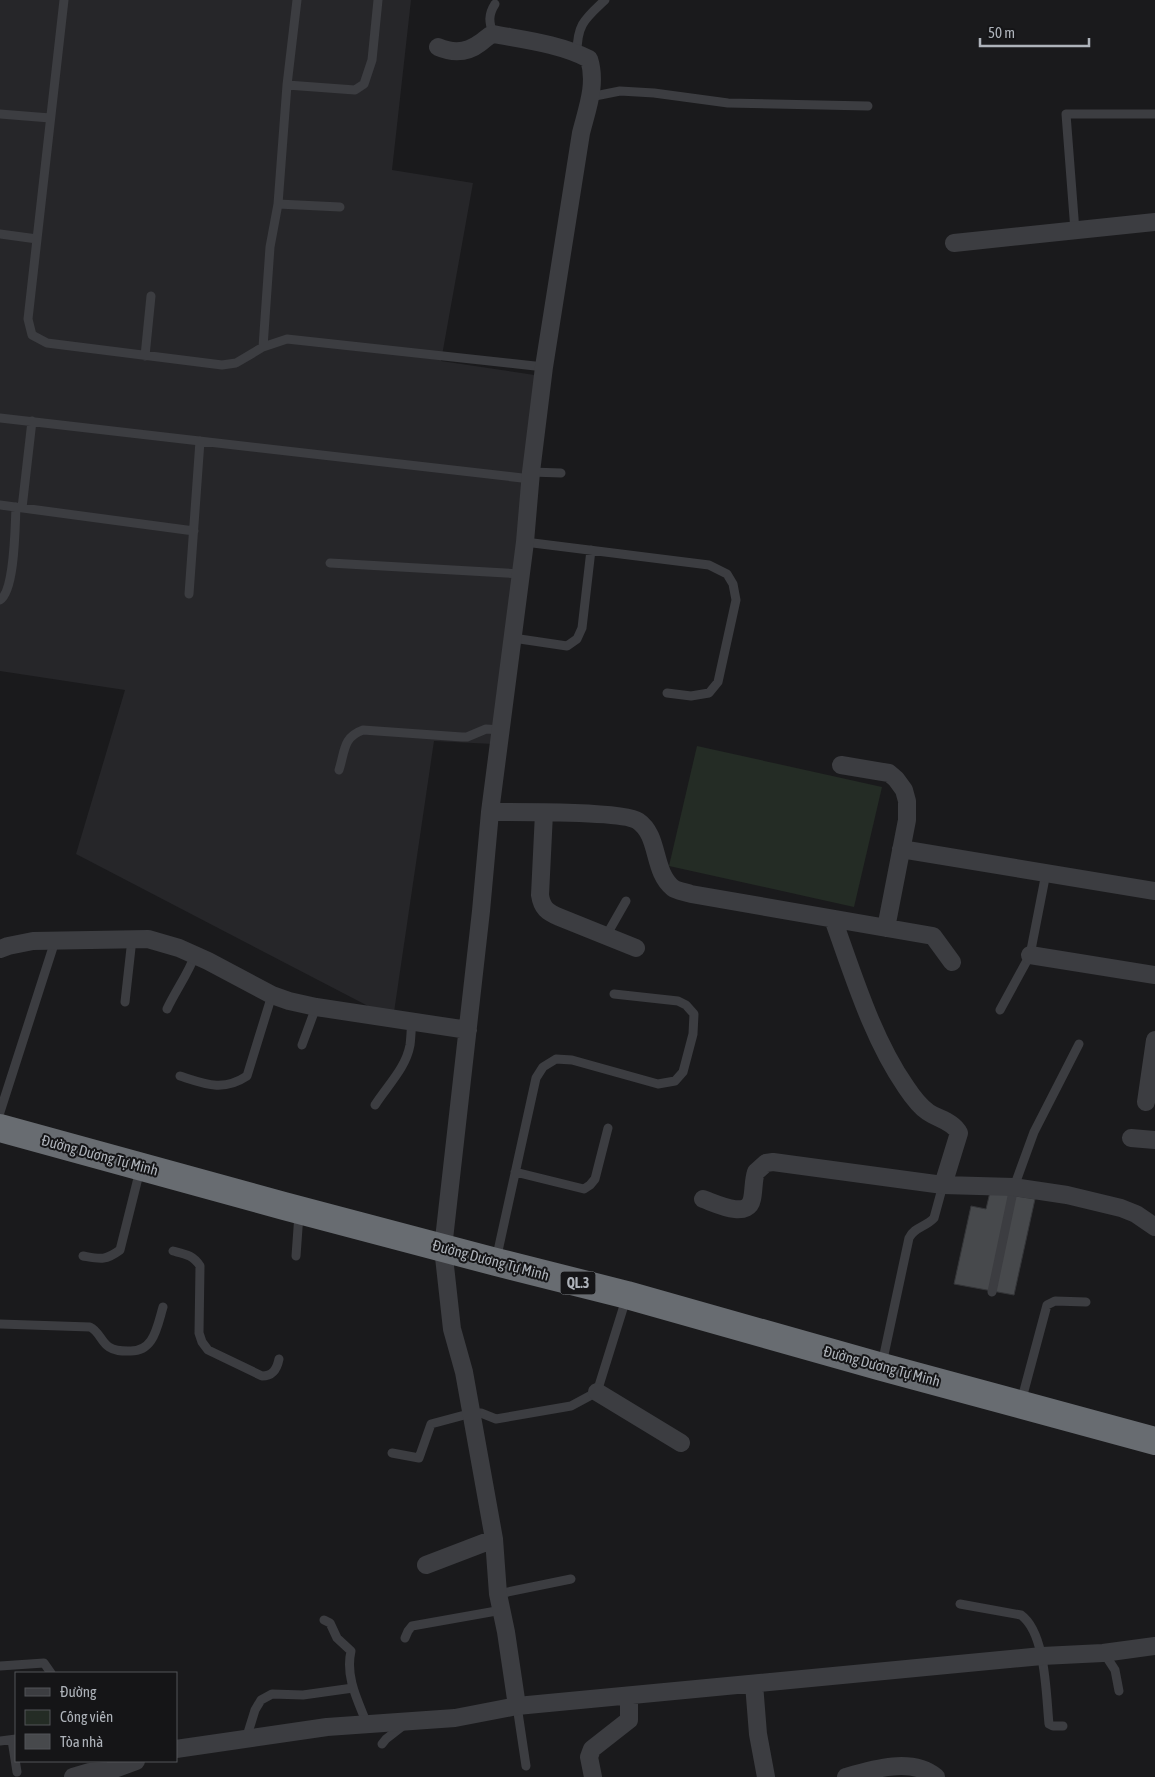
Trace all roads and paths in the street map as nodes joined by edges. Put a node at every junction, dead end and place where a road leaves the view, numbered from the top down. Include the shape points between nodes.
1 (64, 0) edge
2 (297, 0) edge
3 (378, 0) edge
4 (605, 0) edge
5 (495, 4) dead end
6 (493, 34) junction
7 (438, 47) dead end
8 (577, 53) junction
9 (287, 85) junction
10 (590, 97) junction
11 (868, 106) dead end
12 (0, 114) edge
13 (1155, 114) edge
14 (50, 118) junction
15 (278, 204) junction
16 (340, 207) dead end
17 (1155, 222) edge
18 (1075, 231) junction
19 (0, 234) edge
20 (37, 239) junction
21 (954, 243) dead end
22 (151, 296) dead end
23 (263, 347) junction
24 (146, 356) junction
25 (544, 367) junction
26 (0, 418) edge
27 (32, 421) junction
28 (200, 441) junction
29 (561, 473) dead end
30 (531, 475) junction
31 (0, 505) edge
32 (19, 508) junction
33 (194, 531) junction
34 (525, 542) junction
35 (591, 550) junction
36 (330, 562) dead end
37 (521, 574) junction
38 (189, 594) dead end
39 (0, 600) edge
40 (512, 638) junction
41 (667, 693) dead end
42 (500, 730) junction
43 (840, 766) dead end
44 (339, 770) dead end
45 (490, 812) junction
46 (544, 813) junction
47 (902, 849) junction
48 (1046, 873) junction
49 (1155, 891) edge
50 (626, 901) dead end
51 (833, 919) junction
52 (886, 928) junction
53 (606, 936) junction
54 (132, 940) junction
55 (55, 941) junction
56 (636, 948) dead end
57 (0, 949) edge
58 (195, 955) junction
59 (1030, 955) junction
60 (952, 962) dead end
61 (1155, 975) edge
62 (614, 994) dead end
63 (272, 995) junction
64 (125, 1002) dead end
65 (316, 1007) junction
66 (167, 1009) dead end
67 (1000, 1010) dead end
68 (412, 1022) junction
69 (468, 1030) junction
70 (1155, 1040) edge
71 (1079, 1044) dead end
72 (302, 1045) dead end
73 (180, 1076) dead end
74 (1146, 1102) dead end
75 (375, 1105) dead end
76 (0, 1112) edge
77 (0, 1128) edge
78 (608, 1128) dead end
79 (1131, 1138) dead end
80 (1155, 1140) edge
81 (142, 1166) junction
82 (516, 1172) junction
83 (943, 1185) junction
84 (1014, 1187) junction
85 (703, 1199) dead end
86 (300, 1210) junction
87 (1155, 1227) edge
88 (443, 1248) junction
89 (172, 1251) dead end
90 (83, 1256) dead end
91 (296, 1256) dead end
92 (496, 1262) junction
93 (992, 1292) dead end
94 (627, 1295) junction
95 (1086, 1302) dead end
96 (162, 1307) dead end
97 (0, 1324) edge
98 (279, 1358) dead end
99 (882, 1367) junction
100 (597, 1392) junction
101 (1020, 1404) junction
102 (472, 1413) junction
103 (1155, 1441) edge
104 (681, 1443) dead end
105 (392, 1453) dead end
106 (494, 1539) junction
107 (426, 1565) dead end
108 (571, 1579) dead end
109 (500, 1602) junction
110 (960, 1604) dead end
111 (324, 1620) dead end
112 (405, 1638) dead end
113 (1155, 1646) edge
114 (1104, 1652) junction
115 (1042, 1656) junction
116 (0, 1666) edge
117 (50, 1672) edge
118 (754, 1684) junction
119 (353, 1688) junction
120 (1119, 1691) dead end
121 (629, 1696) junction
122 (517, 1706) junction
123 (407, 1722) junction
124 (368, 1724) junction
125 (1063, 1726) dead end
126 (246, 1739) junction
127 (14, 1740) edge
128 (0, 1741) edge
129 (382, 1744) dead end
130 (178, 1749) edge
131 (16, 1762) edge
132 (134, 1762) edge
133 (526, 1766) dead end
134 (17, 1772) dead end
135 (79, 1772) edge
136 (106, 1774) edge
137 (593, 1777) edge
138 (766, 1777) edge
139 (846, 1777) edge
140 (936, 1777) edge

1 - 14 lane
2 - 9 lane
3 - 9 lane via 372,60 364,84 355,90
4 - 8 lane via 585,20 577,37
5 - 6 lane via 489,22
6 - 7 street via 464,51 447,51
6 - 8 street
8 - 10 street via 589,59 593,72
9 - 15 lane
10 - 11 lane via 620,91 728,103
10 - 25 street via 581,133
12 - 14 lane
13 - 18 lane via 1066,114
14 - 20 lane
15 - 16 lane
15 - 23 lane via 270,246
17 - 18 street
18 - 21 street
19 - 20 lane
20 - 24 lane via 28,319 32,335 47,343
22 - 24 lane
23 - 24 lane via 236,363 222,365
23 - 25 lane via 287,339
25 - 30 street
26 - 27 lane
27 - 28 lane
27 - 32 lane
28 - 30 lane
28 - 33 lane
29 - 30 lane
30 - 34 street
31 - 32 lane
32 - 33 lane
32 - 39 lane via 11,576 8,590
33 - 38 lane
34 - 35 lane
34 - 37 street
35 - 40 lane via 578,639 567,646
35 - 41 lane via 709,565 727,574 733,584 736,600 718,682 709,693 690,696
36 - 37 lane
37 - 40 street
40 - 42 street
42 - 44 lane via 486,729 462,737 363,730 348,738
42 - 45 street
43 - 47 street via 889,773 896,779 907,801
45 - 46 street
45 - 69 street
46 - 51 street via 637,820 646,828 656,860 674,888 691,894
46 - 53 street via 540,895 544,907 548,912
47 - 48 street
47 - 52 street
48 - 49 street
48 - 59 lane
50 - 53 lane
51 - 52 street
51 - 83 street via 874,1028 891,1063 921,1106 954,1126 958,1133
52 - 60 street via 933,936
53 - 56 street
54 - 55 street
54 - 58 street via 148,939
54 - 64 lane
55 - 57 street via 33,941
55 - 76 lane
58 - 63 street
58 - 66 lane
59 - 61 street
59 - 67 lane
62 - 82 lane via 686,1004 694,1014 693,1034 683,1072 675,1081 658,1084 572,1060 556,1060 543,1067 536,1078
63 - 65 street
63 - 73 lane via 247,1076 235,1084 222,1086
65 - 68 street
65 - 72 lane
68 - 69 street
68 - 75 lane via 407,1056
69 - 88 street
70 - 74 street
71 - 84 lane via 1034,1132
77 - 81 highway, Đường Dương Tự Minh / QL.3
78 - 82 lane via 595,1179 584,1189
79 - 80 street
81 - 86 highway, Đường Dương Tự Minh / QL.3
81 - 90 lane via 120,1250 101,1259
82 - 92 lane
83 - 84 street
83 - 85 street via 773,1162 766,1163 756,1172 752,1201 748,1206 731,1209
83 - 99 lane via 934,1218 916,1229 909,1238
84 - 87 street via 1121,1208
84 - 93 lane
86 - 88 highway, Đường Dương Tự Minh / QL.3
86 - 91 lane
88 - 92 highway, Đường Dương Tự Minh / QL.3
88 - 102 street via 452,1329
89 - 98 lane via 195,1258 200,1266 199,1333 208,1350 262,1376 273,1373
92 - 94 highway, Đường Dương Tự Minh / QL.3
94 - 99 highway, Đường Dương Tự Minh / QL.3
94 - 100 lane
95 - 101 lane via 1055,1301 1047,1305
96 - 97 lane via 150,1344 132,1352 117,1351 108,1346 90,1327
99 - 101 highway, Đường Dương Tự Minh / QL.3
100 - 102 lane via 571,1406 496,1419
100 - 104 street
101 - 103 highway, Đường Dương Tự Minh / QL.3
102 - 105 lane via 431,1424 419,1458
102 - 106 street
106 - 107 street
106 - 109 street
108 - 109 lane
109 - 112 lane via 412,1626
109 - 122 street
110 - 115 lane via 1021,1615 1032,1627
111 - 119 lane via 330,1623 337,1638 351,1651 350,1680
113 - 114 street
114 - 115 street
114 - 120 lane via 1115,1670
115 - 118 street
115 - 125 lane via 1048,1724
116 - 117 lane via 44,1663
118 - 121 street
118 - 138 street
119 - 124 lane
119 - 126 lane via 303,1695 272,1694 261,1700 255,1710
121 - 122 street
121 - 137 street via 629,1720 592,1749 589,1757
122 - 123 street via 463,1717
122 - 133 lane
123 - 124 street
123 - 129 lane
124 - 126 street
126 - 130 street
127 - 128 lane
131 - 134 lane
132 - 136 street
135 - 136 street
139 - 140 street via 911,1766

